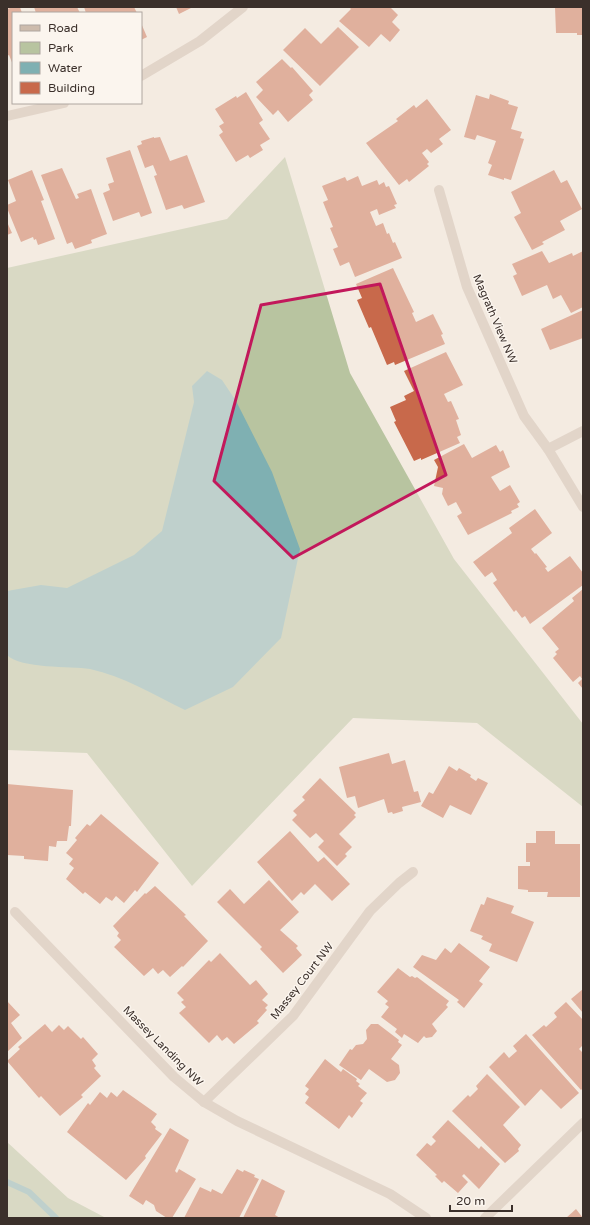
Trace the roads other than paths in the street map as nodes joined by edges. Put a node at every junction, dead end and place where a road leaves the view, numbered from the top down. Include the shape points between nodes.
1 (243, 7) edge
2 (142, 75) edge
3 (60, 104) edge
4 (7, 116) edge
5 (439, 190) dead end
6 (583, 431) edge
7 (548, 449) junction
8 (583, 507) edge
9 (413, 872) dead end
10 (15, 912) dead end
11 (204, 1102) junction
12 (583, 1122) edge
13 (426, 1218) edge
14 (485, 1218) edge

1 - 2 street via 200,41
3 - 4 street
5 - 7 street, Magrath View NW via 467,287 524,416
6 - 7 street
7 - 8 street, Magrath View NW
9 - 11 street, Massey Court NW via 370,911 293,1016
10 - 11 street, Massey Landing NW via 174,1077
11 - 13 street, Massey Landing NW via 231,1118 390,1194
12 - 14 street

